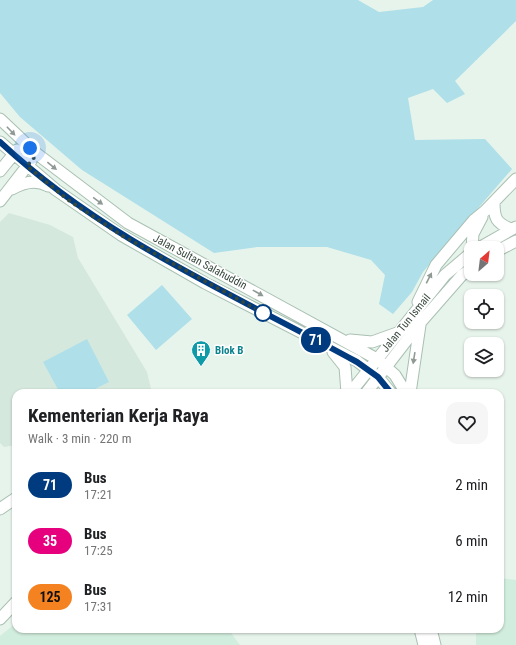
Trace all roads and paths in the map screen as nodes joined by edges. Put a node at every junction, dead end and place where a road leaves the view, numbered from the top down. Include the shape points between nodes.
1 (0, 119) edge
2 (0, 142) edge
3 (23, 143) junction
4 (13, 154) junction
5 (37, 154) junction
6 (27, 166) junction
7 (0, 171) edge
8 (516, 179) edge
9 (56, 190) junction
10 (8, 191) junction
11 (0, 201) edge
12 (494, 202) junction
13 (485, 211) junction
14 (514, 228) edge
15 (461, 235) junction
16 (472, 241) edge
17 (491, 241) edge
18 (516, 241) edge
19 (504, 247) edge
20 (464, 248) edge
21 (464, 260) edge
22 (464, 274) edge
23 (413, 314) junction
24 (420, 323) junction
25 (399, 332) junction
26 (342, 338) junction
27 (328, 346) junction
28 (377, 359) junction
29 (386, 367) junction
30 (369, 370) junction
31 (378, 377) junction
32 (348, 389) edge
33 (352, 389) edge
34 (369, 389) edge
35 (388, 389) edge
36 (404, 389) edge
37 (410, 389) edge
38 (12, 501) edge
39 (0, 509) edge
40 (12, 606) edge
41 (0, 619) edge
42 (421, 633) edge
43 (432, 633) edge
44 (424, 645) edge
45 (435, 645) edge

1 -> 3 street, Jalan Sultan Salahuddin
2 - 4 street, Jalan Sultan Salahuddin
3 - 4 street
3 - 5 street, Jalan Sultan Salahuddin
4 - 6 street, Jalan Sultan Salahuddin
4 - 7 street
5 - 6 street
5 -> 26 street, Jalan Sultan Salahuddin via 128,223
6 - 9 street, Jalan Sultan Salahuddin
6 - 10 street
8 - 12 street
9 - 10 street via 41,182 27,182
9 - 27 street, Jalan Sultan Salahuddin via 121,235 205,283
10 - 11 street
12 - 13 street
12 - 14 street via 496,220 500,224
13 - 15 street
13 - 16 street
14 - 17 street
15 - 20 street via 460,243
23 -> 15 street via 436,265
18 - 19 street
21 - 23 street, Jalan Tun Ismail via 445,275
22 - 24 street, Jalan Tun Ismail
23 - 25 street, Jalan Tun Ismail
24 - 29 street, Jalan Tun Ismail
24 -> 37 street
25 - 26 street via 372,342
25 - 28 street, Jalan Tun Ismail
26 - 28 street, Jalan Sultan Salahuddin
27 - 30 street, Jalan Sultan Salahuddin
27 - 32 street via 345,367
28 - 29 street, Jalan Sultan Salahuddin
28 - 30 street, Jalan Tun Ismail
29 - 31 street, Jalan Tun Ismail
29 - 36 street, Jalan Sultan Salahuddin
30 - 31 street, Jalan Sultan Salahuddin
30 - 33 street, Jalan Tun Ismail
31 - 34 street, Jalan Tun Ismail
31 - 35 street, Jalan Sultan Salahuddin
38 - 39 street
40 - 41 street
42 - 44 street
43 - 45 street

